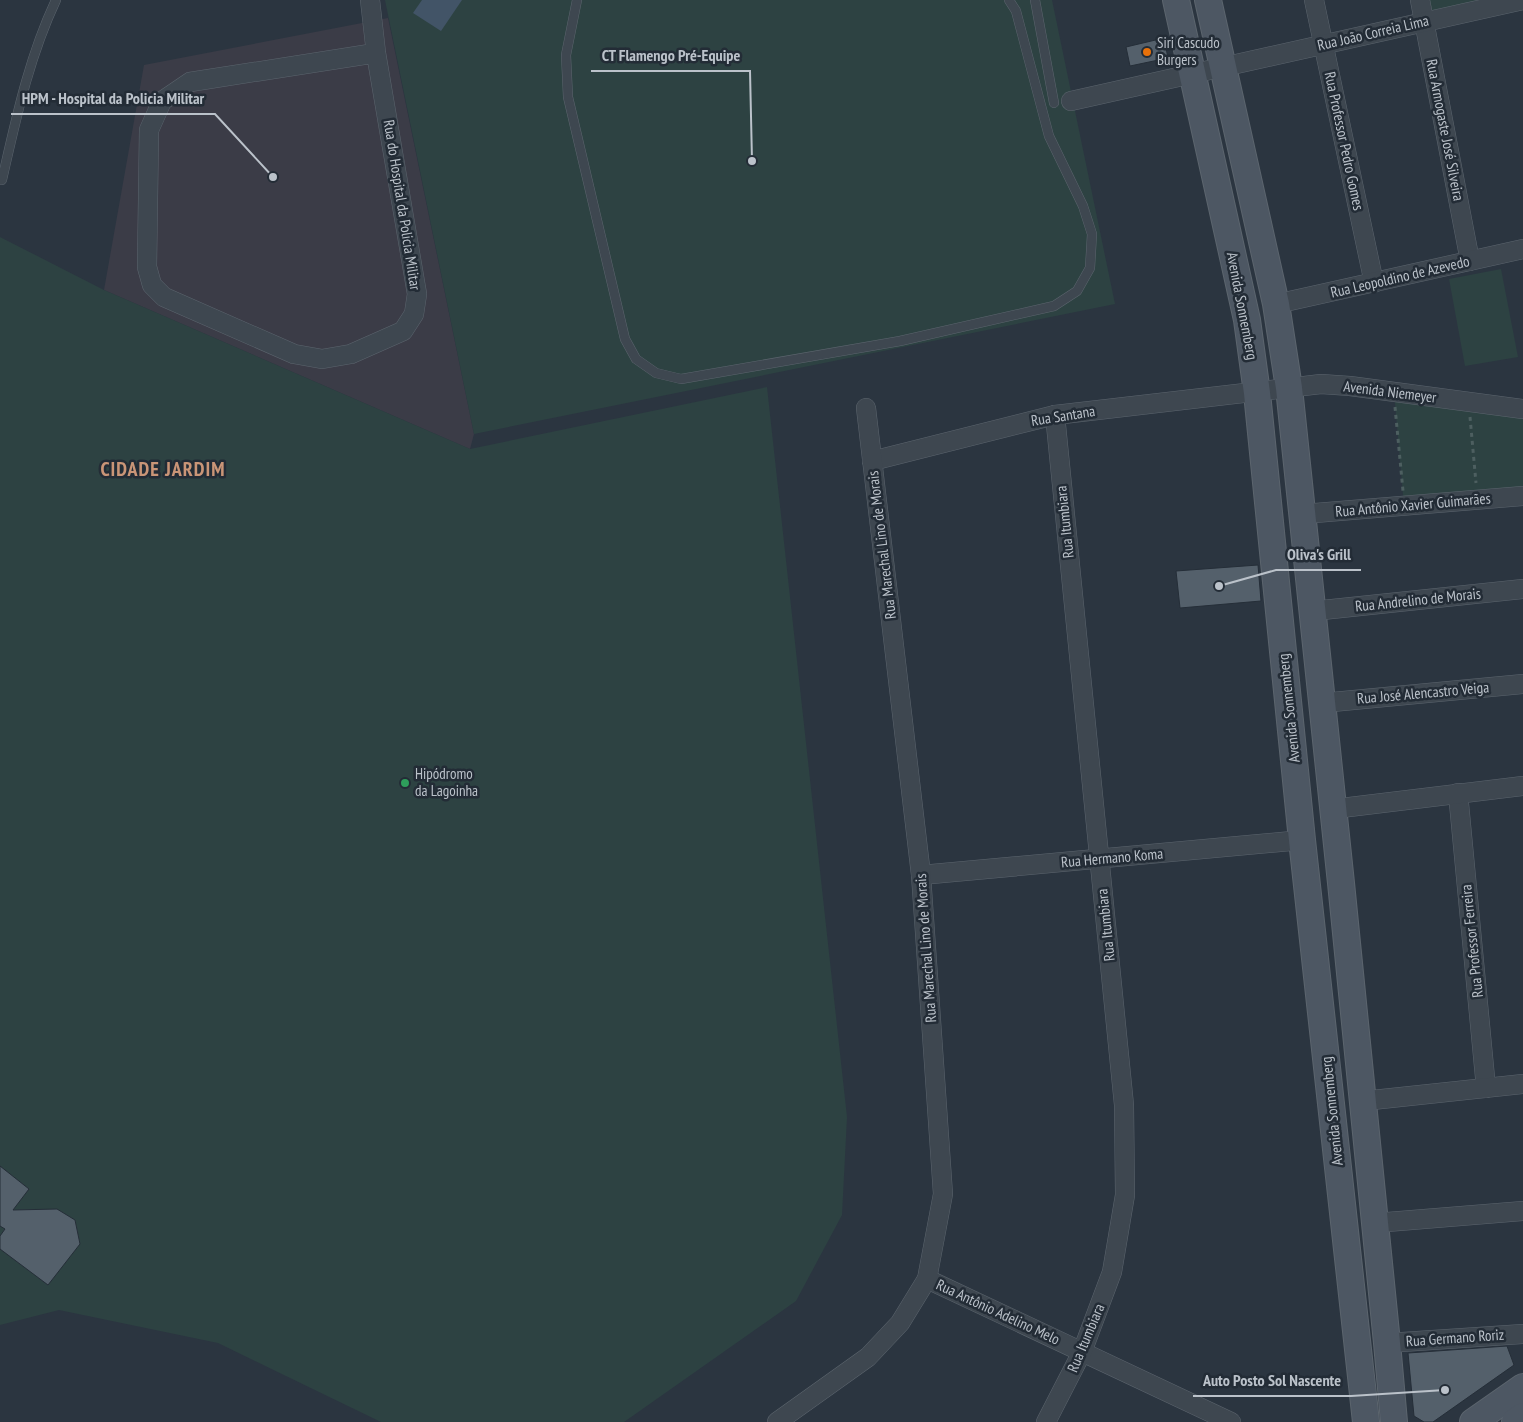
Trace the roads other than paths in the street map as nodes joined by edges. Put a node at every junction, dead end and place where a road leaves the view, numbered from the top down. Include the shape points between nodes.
1 (56, 0) edge
2 (370, 0) edge
3 (577, 0) edge
4 (1009, 0) edge
5 (1035, 0) edge
6 (1176, 0) edge
7 (1208, 0) edge
8 (1314, 0) edge
9 (1420, 0) edge
10 (1522, 0) edge
11 (1523, 6) edge
12 (1424, 21) junction
13 (1324, 44) junction
14 (376, 53) junction
15 (1223, 67) junction
16 (1192, 74) junction
17 (1063, 102) junction
18 (1040, 106) junction
19 (2, 180) dead end
20 (1523, 248) edge
21 (1470, 261) junction
22 (1374, 282) junction
23 (1276, 304) junction
24 (1289, 388) junction
25 (1257, 393) junction
26 (866, 408) dead end
27 (1523, 408) edge
28 (1055, 415) junction
29 (872, 461) junction
30 (1523, 496) edge
31 (1303, 514) junction
32 (1523, 589) edge
33 (1313, 611) junction
34 (1523, 684) edge
35 (1322, 703) junction
36 (1523, 786) edge
37 (1458, 793) junction
38 (1333, 809) junction
39 (1302, 840) junction
40 (1099, 859) junction
41 (922, 875) junction
42 (1523, 1084) edge
43 (1486, 1088) junction
44 (1363, 1102) junction
45 (1523, 1211) edge
46 (1375, 1223) junction
47 (927, 1278) junction
48 (1523, 1334) edge
49 (1388, 1343) junction
50 (1082, 1352) junction
51 (1523, 1387) edge
52 (1523, 1416) edge
53 (777, 1422) edge
54 (1046, 1422) edge
55 (1232, 1422) edge
56 (1366, 1422) edge
57 (1394, 1422) edge
58 (1473, 1422) edge
59 (1515, 1422) edge

1 - 19 lane via 23,88
2 - 14 street, Rua do Hospital da Policia Militar
3 - 18 lane via 566,55 568,97 624,339 636,359 656,373 681,379 900,341 1054,306 1078,291 1090,268 1092,234 1083,206 1049,136
4 - 18 lane via 1016,11
5 - 17 lane
6 - 16 street, Avenida Sonnemberg
7 - 15 street
8 - 13 street, Rua Professor Pedro Gomes
9 - 12 street, Rua Armogaste José Silveira
10 - 11 street
10 - 12 street, Rua João Correia Lima
12 - 13 street, Rua João Correia Lima
12 - 21 street, Rua Armogaste José Silveira
13 - 15 street, Rua João Correia Lima
13 - 22 street, Rua Professor Pedro Gomes
14 - 14 street, Rua do Hospital da Policia Militar via 418,294 414,314 403,332 351,354 322,359 294,354 164,297 152,285 147,267 149,130 162,102 190,82
15 - 16 street, Rua João Correia Lima
15 - 23 street
16 - 17 street
16 - 25 street, Avenida Sonnemberg via 1247,320
17 - 18 lane
20 - 21 street, Rua Leopoldino de Azevedo
21 - 22 street, Rua Leopoldino de Azevedo
22 - 23 street, Rua Leopoldino de Azevedo
23 - 24 street
24 - 25 street, Avenida Niemeyer
24 - 27 street, Avenida Niemeyer via 1321,384 1350,386
24 - 31 street
25 - 28 street, Rua Santana
25 - 39 street, Avenida Sonnemberg
26 - 29 street, Rua Marechal Lino de Morais
28 - 29 street, Rua Santana
28 - 40 street, Rua Itumbiara
29 - 41 street, Rua Marechal Lino de Morais
30 - 31 street, Rua Antônio Xavier Guimarães
31 - 33 street
32 - 33 street, Rua Andrelino de Morais
33 - 35 street
34 - 35 street, Rua José Alencastro Veiga
35 - 38 street
36 - 37 street
37 - 38 street
37 - 43 street, Rua Professor Ferreira
38 - 44 street
39 - 40 street, Rua Hermano Koma
39 - 56 street, Avenida Sonnemberg
40 - 41 street, Rua Hermano Koma
40 - 50 street, Rua Itumbiara via 1124,1105 1126,1195 1112,1272
41 - 47 street, Rua Marechal Lino de Morais via 943,1194
42 - 43 street
43 - 44 street
44 - 46 street
45 - 46 street
46 - 49 street
47 - 50 street, Rua Antônio Adelino Melo
47 - 53 street, Rua Marechal Lino de Morais via 900,1323 868,1357
48 - 49 street, Rua Germano Roriz
49 - 57 street
50 - 54 street, Rua Itumbiara
50 - 55 street, Rua Antônio Adelino Melo
51 - 58 street
52 - 59 street

